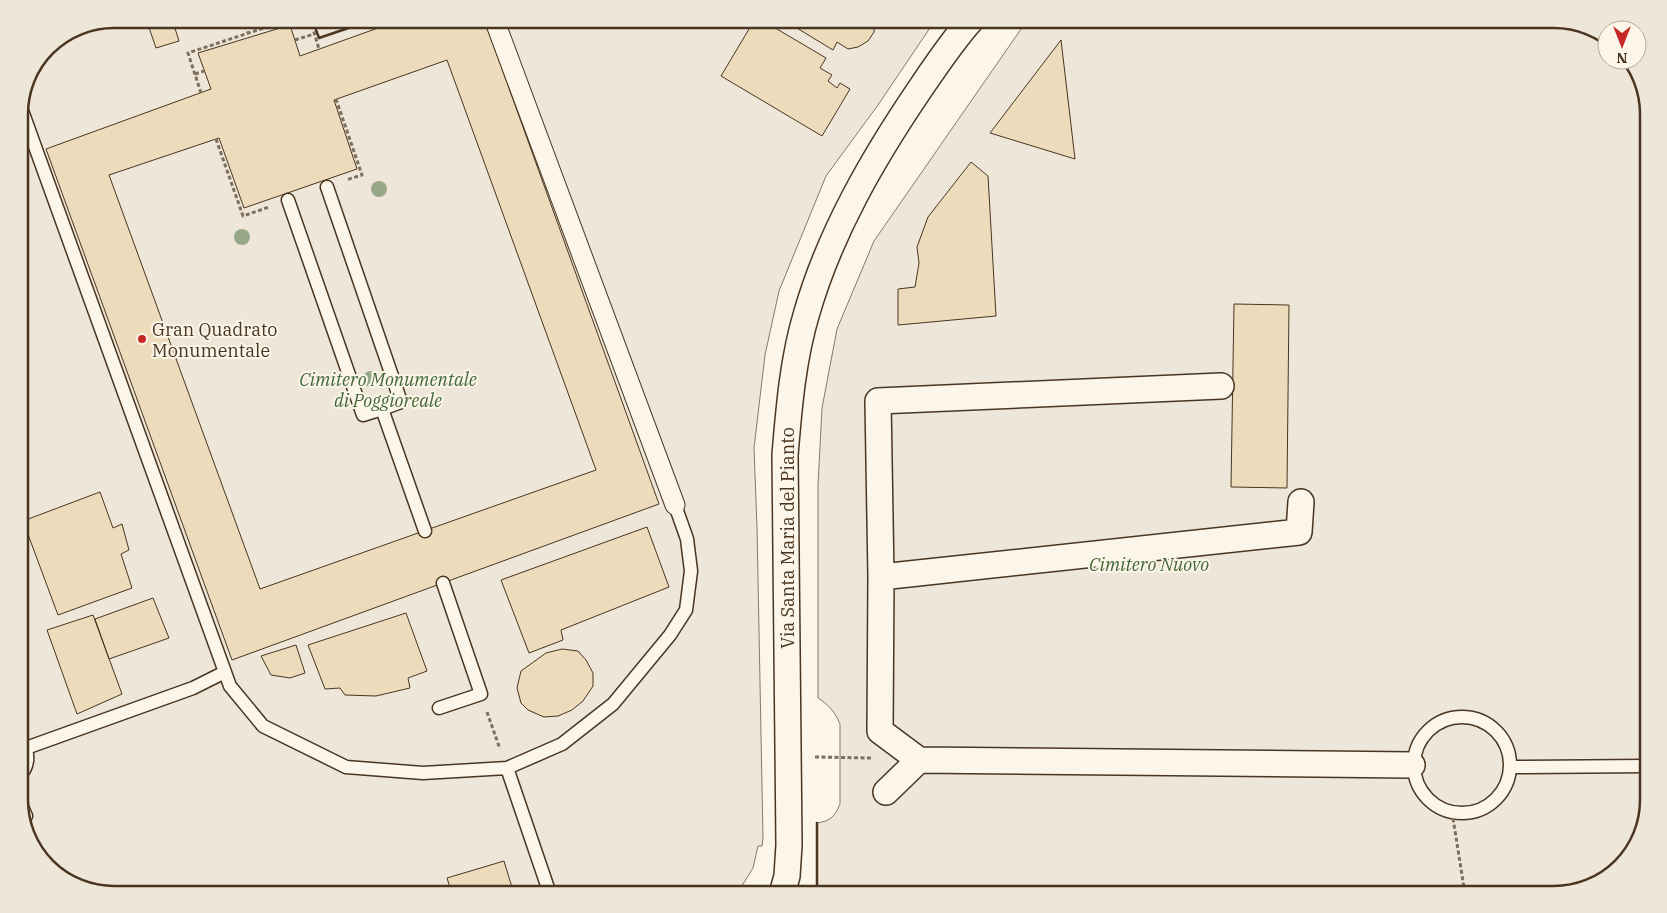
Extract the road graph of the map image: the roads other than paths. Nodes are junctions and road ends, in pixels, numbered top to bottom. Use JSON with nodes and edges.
{"nodes":[{"id":1,"x":497,"y":28,"type":"edge"},
{"id":2,"x":965,"y":28,"type":"edge"},
{"id":3,"x":28,"y":127,"type":"edge"},
{"id":4,"x":326,"y":187,"type":"road end"},
{"id":5,"x":288,"y":200,"type":"road end"},
{"id":6,"x":1221,"y":386,"type":"dead end"},
{"id":7,"x":382,"y":409,"type":"junction"},
{"id":8,"x":1301,"y":502,"type":"dead end"},
{"id":9,"x":675,"y":505,"type":"joint"},
{"id":10,"x":424,"y":531,"type":"dead end"},
{"id":11,"x":882,"y":577,"type":"junction"},
{"id":12,"x":443,"y":583,"type":"dead end"},
{"id":13,"x":225,"y":672,"type":"junction"},
{"id":14,"x":439,"y":708,"type":"dead end"},
{"id":15,"x":28,"y":741,"type":"edge"},
{"id":16,"x":920,"y":760,"type":"junction"},
{"id":17,"x":1412,"y":765,"type":"junction"},
{"id":18,"x":1640,"y":766,"type":"edge"},
{"id":19,"x":1511,"y":767,"type":"junction"},
{"id":20,"x":507,"y":768,"type":"junction"},
{"id":21,"x":886,"y":792,"type":"dead end"},
{"id":22,"x":547,"y":886,"type":"edge"},
{"id":23,"x":784,"y":886,"type":"edge"}],
"edges":[{"from":1,"to":9,"type":"street"},
{"from":2,"to":23,"type":"street","name":"Via Santa Maria del Pianto"},
{"from":3,"to":13,"type":"lane"},
{"from":4,"to":7,"type":"lane"},
{"from":5,"to":7,"type":"lane"},
{"from":6,"to":11,"type":"street"},
{"from":7,"to":10,"type":"lane"},
{"from":8,"to":11,"type":"street"},
{"from":9,"to":20,"type":"lane"},
{"from":11,"to":16,"type":"street"},
{"from":12,"to":14,"type":"lane"},
{"from":13,"to":15,"type":"lane"},
{"from":13,"to":20,"type":"lane"},
{"from":16,"to":17,"type":"street"},
{"from":16,"to":21,"type":"street"},
{"from":17,"to":19,"type":"lane"},
{"from":17,"to":19,"type":"lane"},
{"from":18,"to":19,"type":"lane"},
{"from":20,"to":22,"type":"lane"}]}
